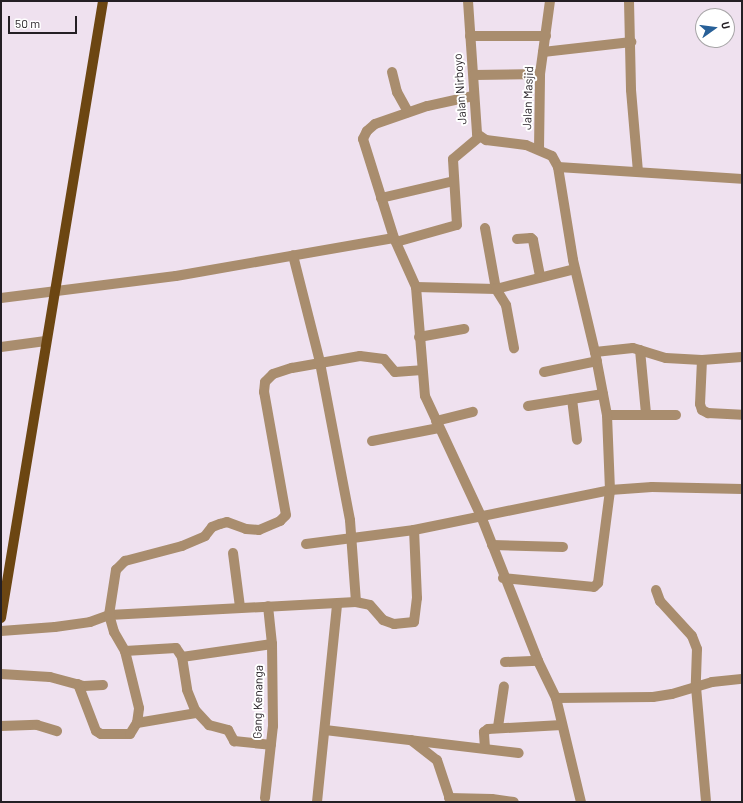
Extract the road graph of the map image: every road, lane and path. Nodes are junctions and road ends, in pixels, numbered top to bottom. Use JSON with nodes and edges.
{"nodes":[{"id":1,"x":103,"y":1,"type":"edge"},
{"id":2,"x":468,"y":1,"type":"edge"},
{"id":3,"x":550,"y":1,"type":"edge"},
{"id":4,"x":629,"y":1,"type":"edge"},
{"id":5,"x":470,"y":36,"type":"junction"},
{"id":6,"x":546,"y":36,"type":"junction"},
{"id":7,"x":631,"y":42,"type":"junction"},
{"id":8,"x":543,"y":52,"type":"junction"},
{"id":9,"x":392,"y":72,"type":"dead end"},
{"id":10,"x":540,"y":74,"type":"junction"},
{"id":11,"x":474,"y":75,"type":"junction"},
{"id":12,"x":473,"y":96,"type":"junction"},
{"id":13,"x":408,"y":112,"type":"junction"},
{"id":14,"x":479,"y":136,"type":"junction"},
{"id":15,"x":540,"y":149,"type":"junction"},
{"id":16,"x":558,"y":167,"type":"junction"},
{"id":17,"x":638,"y":171,"type":"junction"},
{"id":18,"x":742,"y":179,"type":"edge"},
{"id":19,"x":454,"y":181,"type":"junction"},
{"id":20,"x":381,"y":198,"type":"junction"},
{"id":21,"x":485,"y":228,"type":"dead end"},
{"id":22,"x":517,"y":239,"type":"dead end"},
{"id":23,"x":395,"y":240,"type":"junction"},
{"id":24,"x":293,"y":255,"type":"junction"},
{"id":25,"x":575,"y":269,"type":"junction"},
{"id":26,"x":540,"y":278,"type":"junction"},
{"id":27,"x":416,"y":287,"type":"junction"},
{"id":28,"x":54,"y":290,"type":"junction"},
{"id":29,"x":496,"y":290,"type":"junction"},
{"id":30,"x":1,"y":298,"type":"edge"},
{"id":31,"x":464,"y":329,"type":"dead end"},
{"id":32,"x":419,"y":337,"type":"junction"},
{"id":33,"x":46,"y":341,"type":"junction"},
{"id":34,"x":1,"y":347,"type":"edge"},
{"id":35,"x":514,"y":348,"type":"dead end"},
{"id":36,"x":640,"y":350,"type":"junction"},
{"id":37,"x":596,"y":356,"type":"junction"},
{"id":38,"x":742,"y":358,"type":"edge"},
{"id":39,"x":702,"y":360,"type":"junction"},
{"id":40,"x":320,"y":362,"type":"junction"},
{"id":41,"x":422,"y":370,"type":"junction"},
{"id":42,"x":544,"y":372,"type":"dead end"},
{"id":43,"x":603,"y":394,"type":"junction"},
{"id":44,"x":572,"y":399,"type":"junction"},
{"id":45,"x":528,"y":406,"type":"dead end"},
{"id":46,"x":474,"y":412,"type":"dead end"},
{"id":47,"x":646,"y":414,"type":"junction"},
{"id":48,"x":607,"y":415,"type":"junction"},
{"id":49,"x":676,"y":415,"type":"dead end"},
{"id":50,"x":742,"y":415,"type":"edge"},
{"id":51,"x":437,"y":425,"type":"junction"},
{"id":52,"x":577,"y":440,"type":"dead end"},
{"id":53,"x":372,"y":441,"type":"dead end"},
{"id":54,"x":742,"y":489,"type":"edge"},
{"id":55,"x":610,"y":490,"type":"junction"},
{"id":56,"x":480,"y":516,"type":"junction"},
{"id":57,"x":414,"y":530,"type":"junction"},
{"id":58,"x":353,"y":538,"type":"junction"},
{"id":59,"x":306,"y":544,"type":"dead end"},
{"id":60,"x":492,"y":545,"type":"junction"},
{"id":61,"x":563,"y":547,"type":"dead end"},
{"id":62,"x":233,"y":553,"type":"dead end"},
{"id":63,"x":504,"y":578,"type":"junction"},
{"id":64,"x":4,"y":587,"type":"edge"},
{"id":65,"x":656,"y":590,"type":"dead end"},
{"id":66,"x":356,"y":602,"type":"junction"},
{"id":67,"x":337,"y":605,"type":"junction"},
{"id":68,"x":268,"y":606,"type":"junction"},
{"id":69,"x":240,"y":607,"type":"junction"},
{"id":70,"x":109,"y":614,"type":"junction"},
{"id":71,"x":1,"y":618,"type":"edge"},
{"id":72,"x":1,"y":631,"type":"edge"},
{"id":73,"x":272,"y":644,"type":"junction"},
{"id":74,"x":125,"y":651,"type":"junction"},
{"id":75,"x":182,"y":657,"type":"junction"},
{"id":76,"x":538,"y":661,"type":"junction"},
{"id":77,"x":505,"y":662,"type":"dead end"},
{"id":78,"x":1,"y":674,"type":"edge"},
{"id":79,"x":742,"y":679,"type":"edge"},
{"id":80,"x":78,"y":684,"type":"junction"},
{"id":81,"x":103,"y":686,"type":"dead end"},
{"id":82,"x":504,"y":686,"type":"dead end"},
{"id":83,"x":696,"y":687,"type":"junction"},
{"id":84,"x":556,"y":698,"type":"junction"},
{"id":85,"x":197,"y":713,"type":"junction"},
{"id":86,"x":137,"y":724,"type":"junction"},
{"id":87,"x":562,"y":725,"type":"junction"},
{"id":88,"x":1,"y":726,"type":"edge"},
{"id":89,"x":498,"y":727,"type":"junction"},
{"id":90,"x":326,"y":730,"type":"junction"},
{"id":91,"x":57,"y":731,"type":"dead end"},
{"id":92,"x":410,"y":739,"type":"junction"},
{"id":93,"x":271,"y":744,"type":"junction"},
{"id":94,"x":485,"y":748,"type":"junction"},
{"id":95,"x":519,"y":753,"type":"dead end"},
{"id":96,"x":265,"y":798,"type":"dead end"},
{"id":97,"x":450,"y":800,"type":"edge"},
{"id":98,"x":317,"y":802,"type":"edge"},
{"id":99,"x":514,"y":802,"type":"edge"},
{"id":100,"x":581,"y":802,"type":"edge"},
{"id":101,"x":706,"y":802,"type":"edge"}],
"edges":[{"from":1,"to":28,"type":"main road"},
{"from":2,"to":5,"type":"street","name":"Jalan Nirboyo"},
{"from":3,"to":6,"type":"street","name":"Jalan Masjid"},
{"from":4,"to":7,"type":"street"},
{"from":5,"to":6,"type":"street"},
{"from":5,"to":11,"type":"street","name":"Jalan Nirboyo"},
{"from":6,"to":8,"type":"street","name":"Jalan Masjid"},
{"from":7,"to":8,"type":"street"},
{"from":7,"to":17,"type":"street"},
{"from":8,"to":10,"type":"street","name":"Jalan Masjid"},
{"from":9,"to":13,"type":"street"},
{"from":10,"to":11,"type":"street"},
{"from":10,"to":15,"type":"street","name":"Jalan Masjid"},
{"from":11,"to":12,"type":"street","name":"Jalan Nirboyo"},
{"from":12,"to":13,"type":"street"},
{"from":12,"to":14,"type":"street","name":"Jalan Nirboyo"},
{"from":13,"to":20,"type":"street"},
{"from":14,"to":15,"type":"street","name":"Jalan Nirboyo"},
{"from":14,"to":19,"type":"street"},
{"from":15,"to":16,"type":"street"},
{"from":16,"to":17,"type":"street"},
{"from":16,"to":25,"type":"street"},
{"from":17,"to":18,"type":"street"},
{"from":19,"to":20,"type":"street"},
{"from":19,"to":23,"type":"street"},
{"from":20,"to":23,"type":"street"},
{"from":21,"to":29,"type":"street"},
{"from":22,"to":26,"type":"street"},
{"from":23,"to":24,"type":"street"},
{"from":23,"to":27,"type":"street"},
{"from":24,"to":28,"type":"street"},
{"from":24,"to":40,"type":"street"},
{"from":25,"to":26,"type":"street"},
{"from":25,"to":37,"type":"street"},
{"from":26,"to":29,"type":"street"},
{"from":27,"to":29,"type":"street"},
{"from":27,"to":32,"type":"street"},
{"from":28,"to":30,"type":"street"},
{"from":28,"to":33,"type":"main road"},
{"from":29,"to":35,"type":"street"},
{"from":31,"to":32,"type":"street"},
{"from":32,"to":41,"type":"street"},
{"from":33,"to":34,"type":"street"},
{"from":33,"to":64,"type":"main road"},
{"from":36,"to":37,"type":"street"},
{"from":36,"to":39,"type":"street"},
{"from":36,"to":47,"type":"street"},
{"from":37,"to":42,"type":"street"},
{"from":37,"to":43,"type":"street"},
{"from":38,"to":39,"type":"street"},
{"from":39,"to":50,"type":"street"},
{"from":40,"to":41,"type":"street"},
{"from":40,"to":58,"type":"street"},
{"from":40,"to":70,"type":"street"},
{"from":41,"to":51,"type":"street"},
{"from":43,"to":44,"type":"street"},
{"from":43,"to":48,"type":"street"},
{"from":44,"to":45,"type":"street"},
{"from":44,"to":52,"type":"street"},
{"from":46,"to":51,"type":"street"},
{"from":47,"to":48,"type":"street"},
{"from":47,"to":49,"type":"street"},
{"from":48,"to":55,"type":"street"},
{"from":51,"to":53,"type":"street"},
{"from":51,"to":56,"type":"street"},
{"from":54,"to":55,"type":"street"},
{"from":55,"to":56,"type":"street"},
{"from":55,"to":63,"type":"street"},
{"from":56,"to":57,"type":"street"},
{"from":56,"to":60,"type":"street"},
{"from":57,"to":58,"type":"street"},
{"from":57,"to":66,"type":"street"},
{"from":58,"to":59,"type":"street"},
{"from":58,"to":66,"type":"street"},
{"from":60,"to":61,"type":"street"},
{"from":60,"to":63,"type":"street"},
{"from":62,"to":69,"type":"street"},
{"from":63,"to":76,"type":"street"},
{"from":64,"to":71,"type":"main road"},
{"from":65,"to":83,"type":"street"},
{"from":66,"to":67,"type":"street"},
{"from":67,"to":68,"type":"street"},
{"from":67,"to":90,"type":"street"},
{"from":68,"to":69,"type":"street"},
{"from":68,"to":73,"type":"street","name":"Gang Kenanga"},
{"from":69,"to":70,"type":"street"},
{"from":70,"to":72,"type":"street"},
{"from":70,"to":74,"type":"street"},
{"from":73,"to":75,"type":"street"},
{"from":73,"to":93,"type":"street","name":"Gang Kenanga"},
{"from":74,"to":75,"type":"street"},
{"from":74,"to":86,"type":"street"},
{"from":75,"to":85,"type":"street"},
{"from":76,"to":77,"type":"street"},
{"from":76,"to":84,"type":"street"},
{"from":78,"to":80,"type":"street"},
{"from":79,"to":83,"type":"street"},
{"from":80,"to":81,"type":"street"},
{"from":80,"to":86,"type":"street"},
{"from":82,"to":89,"type":"street"},
{"from":83,"to":84,"type":"street"},
{"from":83,"to":101,"type":"street"},
{"from":84,"to":87,"type":"street"},
{"from":85,"to":86,"type":"street"},
{"from":85,"to":93,"type":"street"},
{"from":87,"to":89,"type":"street"},
{"from":87,"to":100,"type":"street"},
{"from":88,"to":91,"type":"street"},
{"from":89,"to":94,"type":"street"},
{"from":90,"to":92,"type":"street"},
{"from":90,"to":98,"type":"street"},
{"from":92,"to":94,"type":"street"},
{"from":92,"to":97,"type":"street"},
{"from":93,"to":96,"type":"street","name":"Gang Kenanga"},
{"from":94,"to":95,"type":"street"},
{"from":97,"to":99,"type":"street"}]}
